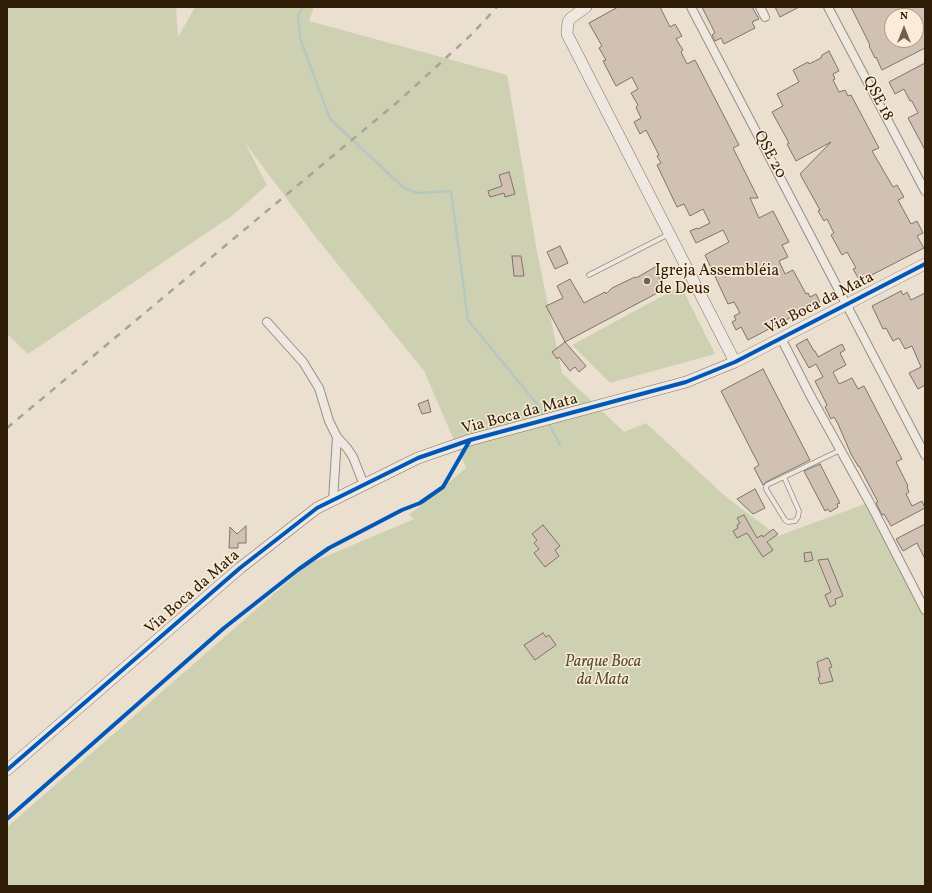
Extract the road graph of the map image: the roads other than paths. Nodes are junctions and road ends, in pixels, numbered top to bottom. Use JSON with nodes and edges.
{"nodes":[{"id":1,"x":586,"y":7,"type":"edge"},
{"id":2,"x":691,"y":7,"type":"edge"},
{"id":3,"x":760,"y":7,"type":"edge"},
{"id":4,"x":828,"y":7,"type":"edge"},
{"id":5,"x":765,"y":18,"type":"dead end"},
{"id":6,"x":925,"y":191,"type":"edge"},
{"id":7,"x":670,"y":234,"type":"junction"},
{"id":8,"x":925,"y":264,"type":"edge"},
{"id":9,"x":589,"y":275,"type":"dead end"},
{"id":10,"x":846,"y":304,"type":"junction"},
{"id":11,"x":267,"y":322,"type":"dead end"},
{"id":12,"x":781,"y":338,"type":"junction"},
{"id":13,"x":735,"y":362,"type":"junction"},
{"id":14,"x":337,"y":437,"type":"junction"},
{"id":15,"x":841,"y":450,"type":"junction"},
{"id":16,"x":925,"y":455,"type":"edge"},
{"id":17,"x":784,"y":477,"type":"junction"},
{"id":18,"x":364,"y":485,"type":"junction"},
{"id":19,"x":333,"y":500,"type":"junction"},
{"id":20,"x":925,"y":610,"type":"edge"},
{"id":21,"x":7,"y":770,"type":"edge"}],
"edges":[{"from":1,"to":7,"type":"street"},
{"from":2,"to":10,"type":"street","name":"QSE 20"},
{"from":3,"to":5,"type":"street"},
{"from":4,"to":6,"type":"street","name":"QSE 18"},
{"from":7,"to":9,"type":"lane"},
{"from":7,"to":13,"type":"street"},
{"from":8,"to":10,"type":"street","name":"Via Boca da Mata"},
{"from":10,"to":12,"type":"street","name":"Via Boca da Mata"},
{"from":10,"to":16,"type":"street","name":"QSE 20"},
{"from":11,"to":14,"type":"street"},
{"from":12,"to":13,"type":"street","name":"Via Boca da Mata"},
{"from":12,"to":15,"type":"street"},
{"from":13,"to":18,"type":"street","name":"Via Boca da Mata"},
{"from":14,"to":18,"type":"street"},
{"from":14,"to":19,"type":"street"},
{"from":15,"to":17,"type":"lane"},
{"from":15,"to":20,"type":"street"},
{"from":17,"to":17,"type":"lane"},
{"from":18,"to":19,"type":"street","name":"Via Boca da Mata"},
{"from":19,"to":21,"type":"street","name":"Via Boca da Mata"}]}
